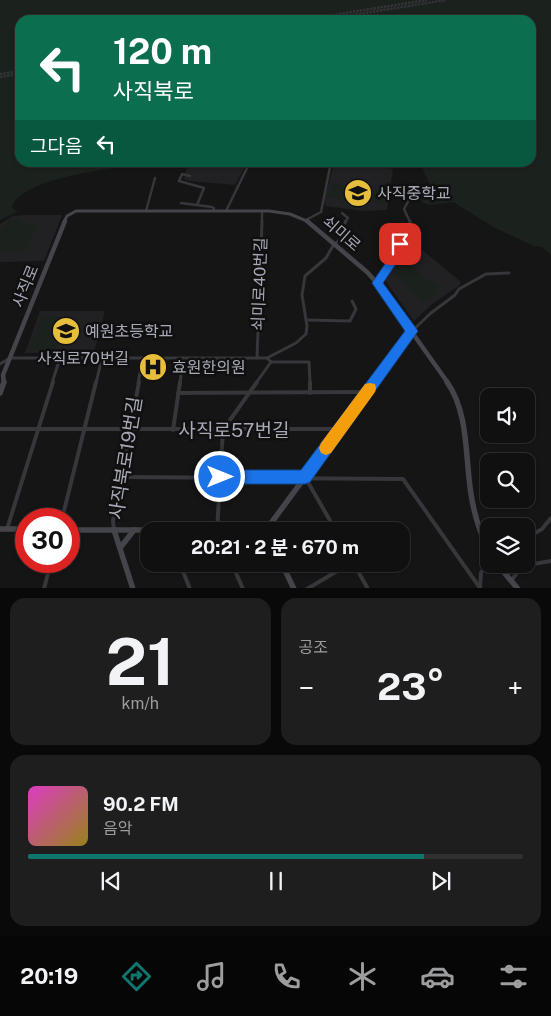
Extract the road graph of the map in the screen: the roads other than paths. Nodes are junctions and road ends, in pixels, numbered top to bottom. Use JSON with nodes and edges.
{"nodes":[{"id":1,"x":248,"y":167,"type":"edge"},
{"id":2,"x":330,"y":167,"type":"edge"},
{"id":3,"x":190,"y":176,"type":"dead end"},
{"id":4,"x":155,"y":178,"type":"dead end"},
{"id":5,"x":417,"y":193,"type":"dead end"},
{"id":6,"x":181,"y":203,"type":"dead end"},
{"id":7,"x":197,"y":205,"type":"junction"},
{"id":8,"x":76,"y":211,"type":"joint"},
{"id":9,"x":146,"y":211,"type":"junction"},
{"id":10,"x":213,"y":211,"type":"junction"},
{"id":11,"x":226,"y":211,"type":"junction"},
{"id":12,"x":262,"y":211,"type":"junction"},
{"id":13,"x":342,"y":213,"type":"dead end"},
{"id":14,"x":306,"y":220,"type":"junction"},
{"id":15,"x":334,"y":244,"type":"junction"},
{"id":16,"x":509,"y":273,"type":"dead end"},
{"id":17,"x":377,"y":283,"type":"junction"},
{"id":18,"x":352,"y":301,"type":"dead end"},
{"id":19,"x":306,"y":320,"type":"junction"},
{"id":20,"x":412,"y":331,"type":"junction"},
{"id":21,"x":10,"y":358,"type":"junction"},
{"id":22,"x":60,"y":358,"type":"junction"},
{"id":23,"x":102,"y":358,"type":"junction"},
{"id":24,"x":143,"y":358,"type":"junction"},
{"id":25,"x":183,"y":358,"type":"junction"},
{"id":26,"x":257,"y":358,"type":"junction"},
{"id":27,"x":267,"y":358,"type":"junction"},
{"id":28,"x":271,"y":362,"type":"junction"},
{"id":29,"x":0,"y":364,"type":"edge"},
{"id":30,"x":1,"y":376,"type":"edge"},
{"id":31,"x":310,"y":392,"type":"junction"},
{"id":32,"x":367,"y":392,"type":"junction"},
{"id":33,"x":0,"y":393,"type":"edge"},
{"id":34,"x":178,"y":393,"type":"junction"},
{"id":35,"x":250,"y":393,"type":"junction"},
{"id":36,"x":0,"y":429,"type":"edge"},
{"id":37,"x":38,"y":429,"type":"junction"},
{"id":38,"x":84,"y":429,"type":"junction"},
{"id":39,"x":340,"y":429,"type":"junction"},
{"id":40,"x":128,"y":430,"type":"junction"},
{"id":41,"x":173,"y":430,"type":"junction"},
{"id":42,"x":223,"y":430,"type":"junction"},
{"id":43,"x":120,"y":477,"type":"junction"},
{"id":44,"x":220,"y":477,"type":"junction"},
{"id":45,"x":305,"y":477,"type":"junction"},
{"id":46,"x":65,"y":508,"type":"edge"},
{"id":47,"x":551,"y":518,"type":"edge"},
{"id":48,"x":218,"y":522,"type":"edge"},
{"id":49,"x":272,"y":522,"type":"edge"},
{"id":50,"x":331,"y":522,"type":"edge"},
{"id":51,"x":4,"y":529,"type":"edge"},
{"id":52,"x":80,"y":530,"type":"edge"},
{"id":53,"x":114,"y":530,"type":"junction"},
{"id":54,"x":134,"y":530,"type":"junction"},
{"id":55,"x":140,"y":530,"type":"edge"},
{"id":56,"x":480,"y":530,"type":"edge"},
{"id":57,"x":535,"y":533,"type":"edge"},
{"id":58,"x":120,"y":548,"type":"junction"},
{"id":59,"x":551,"y":561,"type":"edge"},
{"id":60,"x":183,"y":572,"type":"edge"},
{"id":61,"x":235,"y":572,"type":"edge"},
{"id":62,"x":286,"y":572,"type":"edge"},
{"id":63,"x":335,"y":572,"type":"edge"},
{"id":64,"x":359,"y":572,"type":"edge"},
{"id":65,"x":48,"y":573,"type":"edge"},
{"id":66,"x":481,"y":573,"type":"edge"},
{"id":67,"x":504,"y":573,"type":"edge"},
{"id":68,"x":511,"y":581,"type":"junction"},
{"id":69,"x":44,"y":588,"type":"edge"},
{"id":70,"x":133,"y":588,"type":"edge"},
{"id":71,"x":190,"y":588,"type":"edge"},
{"id":72,"x":242,"y":588,"type":"edge"},
{"id":73,"x":294,"y":588,"type":"edge"},
{"id":74,"x":307,"y":588,"type":"edge"},
{"id":75,"x":368,"y":588,"type":"edge"},
{"id":76,"x":480,"y":588,"type":"edge"},
{"id":77,"x":518,"y":588,"type":"edge"}],
"edges":[{"from":1,"to":11,"type":"street"},
{"from":2,"to":14,"type":"street"},
{"from":3,"to":7,"type":"street"},
{"from":4,"to":9,"type":"street"},
{"from":5,"to":17,"type":"street"},
{"from":6,"to":7,"type":"street"},
{"from":7,"to":10,"type":"street"},
{"from":8,"to":9,"type":"main road","name":"쇠미로"},
{"from":8,"to":21,"type":"main road","name":"사직로"},
{"from":9,"to":10,"type":"main road","name":"쇠미로"},
{"from":10,"to":11,"type":"main road","name":"쇠미로"},
{"from":11,"to":12,"type":"main road","name":"쇠미로"},
{"from":12,"to":14,"type":"main road","name":"쇠미로"},
{"from":12,"to":26,"type":"street","name":"쇠미로40번길"},
{"from":13,"to":15,"type":"street"},
{"from":14,"to":15,"type":"main road","name":"쇠미로"},
{"from":15,"to":17,"type":"main road","name":"쇠미로"},
{"from":15,"to":19,"type":"street"},
{"from":16,"to":20,"type":"street"},
{"from":17,"to":20,"type":"main road","name":"쇠미로"},
{"from":18,"to":19,"type":"street"},
{"from":19,"to":27,"type":"street"},
{"from":20,"to":32,"type":"main road"},
{"from":20,"to":56,"type":"main road","name":"쇠미로"},
{"from":21,"to":22,"type":"street","name":"사직로70번길"},
{"from":21,"to":29,"type":"street"},
{"from":21,"to":30,"type":"main road","name":"사직로"},
{"from":22,"to":23,"type":"street","name":"사직로70번길"},
{"from":22,"to":37,"type":"street"},
{"from":23,"to":24,"type":"street","name":"사직로70번길"},
{"from":23,"to":38,"type":"street"},
{"from":24,"to":25,"type":"street","name":"사직로70번길"},
{"from":24,"to":40,"type":"street","name":"사직북로19번길"},
{"from":25,"to":26,"type":"street","name":"사직로70번길"},
{"from":25,"to":34,"type":"street"},
{"from":26,"to":27,"type":"street","name":"사직로70번길"},
{"from":27,"to":28,"type":"street"},
{"from":28,"to":31,"type":"street"},
{"from":28,"to":35,"type":"street"},
{"from":30,"to":33,"type":"main road","name":"사직로"},
{"from":31,"to":32,"type":"street"},
{"from":31,"to":35,"type":"street"},
{"from":32,"to":39,"type":"main road"},
{"from":34,"to":35,"type":"street"},
{"from":34,"to":41,"type":"street"},
{"from":35,"to":42,"type":"street"},
{"from":36,"to":37,"type":"street","name":"사직로57번길"},
{"from":37,"to":38,"type":"street","name":"사직로57번길"},
{"from":37,"to":51,"type":"street"},
{"from":38,"to":40,"type":"street","name":"사직로57번길"},
{"from":38,"to":46,"type":"street"},
{"from":39,"to":42,"type":"street","name":"사직로57번길"},
{"from":39,"to":45,"type":"main road"},
{"from":40,"to":41,"type":"street","name":"사직로57번길"},
{"from":40,"to":43,"type":"street","name":"사직북로19번길"},
{"from":41,"to":42,"type":"street","name":"사직로57번길"},
{"from":42,"to":44,"type":"street"},
{"from":43,"to":44,"type":"street"},
{"from":43,"to":53,"type":"street","name":"사직북로19번길"},
{"from":44,"to":45,"type":"street"},
{"from":44,"to":48,"type":"street"},
{"from":45,"to":49,"type":"main road"},
{"from":45,"to":50,"type":"street"},
{"from":45,"to":76,"type":"street"},
{"from":47,"to":57,"type":"street"},
{"from":52,"to":53,"type":"main road"},
{"from":53,"to":54,"type":"main road"},
{"from":53,"to":58,"type":"main road"},
{"from":54,"to":55,"type":"main road"},
{"from":54,"to":58,"type":"main road"},
{"from":58,"to":70,"type":"main road"},
{"from":59,"to":68,"type":"street"},
{"from":60,"to":71,"type":"street"},
{"from":61,"to":72,"type":"street"},
{"from":62,"to":73,"type":"main road"},
{"from":63,"to":74,"type":"street"},
{"from":64,"to":75,"type":"street"},
{"from":65,"to":69,"type":"street"},
{"from":66,"to":76,"type":"street"},
{"from":67,"to":68,"type":"main road"},
{"from":68,"to":77,"type":"main road"}]}
